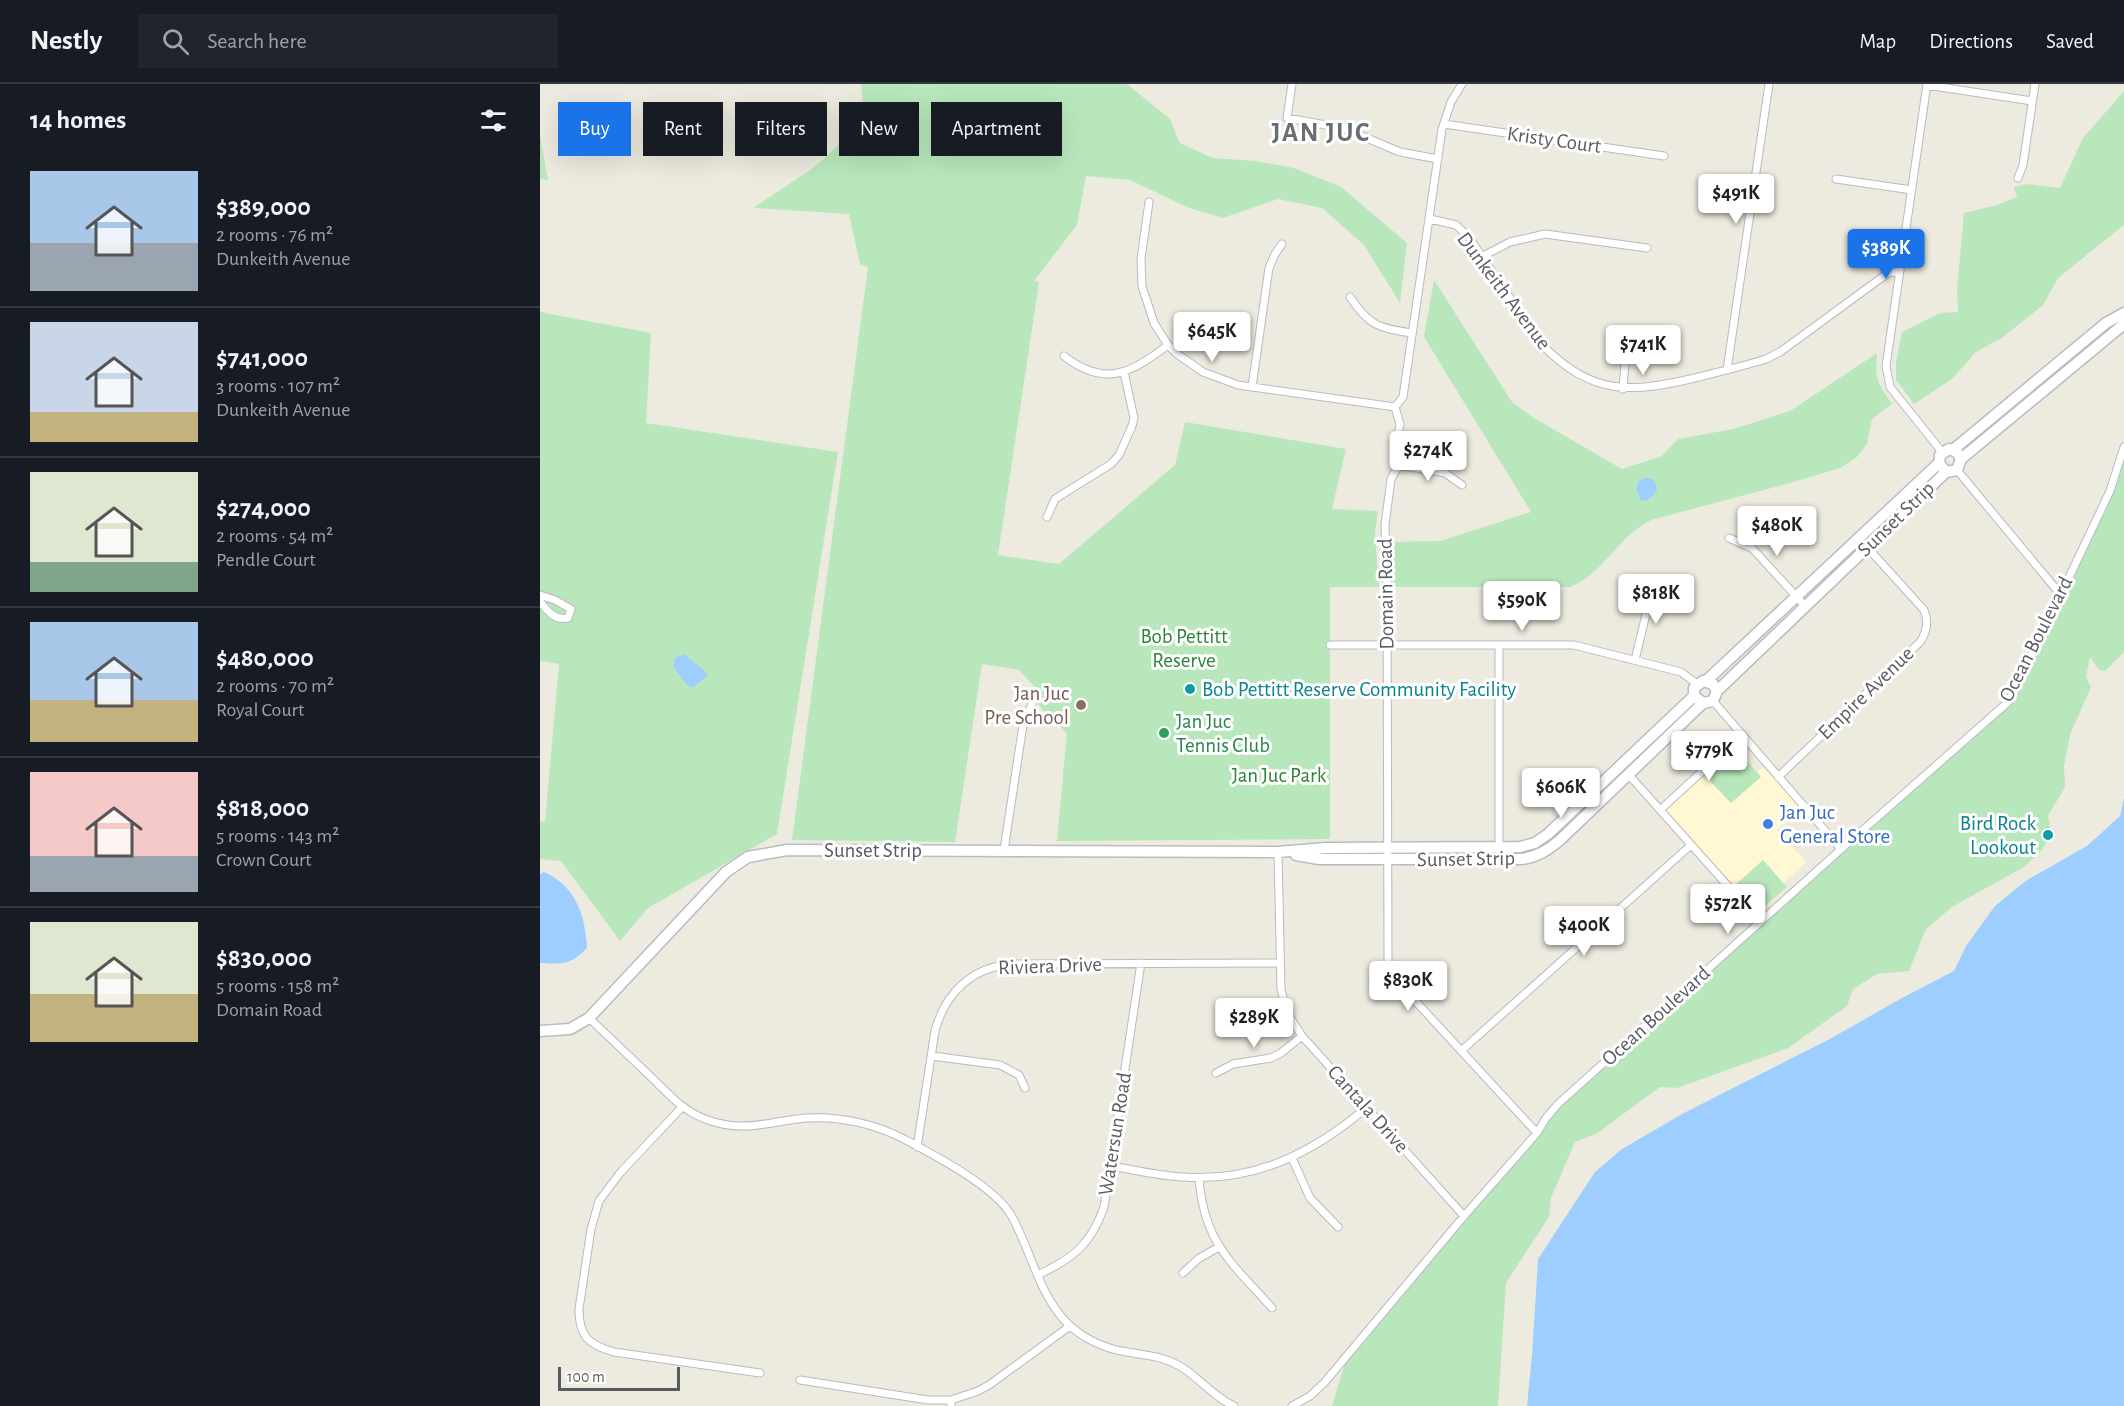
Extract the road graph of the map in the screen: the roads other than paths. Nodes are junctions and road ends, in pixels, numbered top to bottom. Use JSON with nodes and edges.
{"nodes":[{"id":1,"x":1292,"y":84,"type":"edge"},
{"id":2,"x":1462,"y":84,"type":"edge"},
{"id":3,"x":1769,"y":84,"type":"edge"},
{"id":4,"x":1927,"y":84,"type":"edge"},
{"id":5,"x":2035,"y":84,"type":"edge"},
{"id":6,"x":2032,"y":101,"type":"junction"},
{"id":7,"x":1443,"y":124,"type":"junction"},
{"id":8,"x":1664,"y":156,"type":"dead end"},
{"id":9,"x":1438,"y":159,"type":"junction"},
{"id":10,"x":2018,"y":178,"type":"dead end"},
{"id":11,"x":1836,"y":179,"type":"dead end"},
{"id":12,"x":1912,"y":190,"type":"junction"},
{"id":13,"x":1149,"y":202,"type":"dead end"},
{"id":14,"x":1430,"y":219,"type":"junction"},
{"id":15,"x":1282,"y":244,"type":"dead end"},
{"id":16,"x":1647,"y":248,"type":"dead end"},
{"id":17,"x":1483,"y":256,"type":"junction"},
{"id":18,"x":1900,"y":272,"type":"junction"},
{"id":19,"x":1350,"y":297,"type":"dead end"},
{"id":20,"x":2124,"y":313,"type":"edge"},
{"id":21,"x":2124,"y":324,"type":"edge"},
{"id":22,"x":1412,"y":333,"type":"junction"},
{"id":23,"x":1627,"y":336,"type":"dead end"},
{"id":24,"x":1168,"y":345,"type":"junction"},
{"id":25,"x":1064,"y":356,"type":"dead end"},
{"id":26,"x":1727,"y":370,"type":"junction"},
{"id":27,"x":1124,"y":372,"type":"junction"},
{"id":28,"x":1252,"y":387,"type":"junction"},
{"id":29,"x":1623,"y":388,"type":"junction"},
{"id":30,"x":1395,"y":407,"type":"junction"},
{"id":31,"x":2124,"y":447,"type":"edge"},
{"id":32,"x":1949,"y":463,"type":"junction"},
{"id":33,"x":1399,"y":465,"type":"junction"},
{"id":34,"x":1462,"y":485,"type":"dead end"},
{"id":35,"x":1047,"y":517,"type":"dead end"},
{"id":36,"x":1729,"y":538,"type":"dead end"},
{"id":37,"x":1867,"y":547,"type":"junction"},
{"id":38,"x":1653,"y":585,"type":"dead end"},
{"id":39,"x":2061,"y":595,"type":"junction"},
{"id":40,"x":540,"y":596,"type":"edge"},
{"id":41,"x":1797,"y":596,"type":"junction"},
{"id":42,"x":540,"y":601,"type":"edge"},
{"id":43,"x":1805,"y":606,"type":"junction"},
{"id":44,"x":1330,"y":645,"type":"dead end"},
{"id":45,"x":1387,"y":645,"type":"junction"},
{"id":46,"x":1499,"y":645,"type":"junction"},
{"id":47,"x":1635,"y":660,"type":"junction"},
{"id":48,"x":1702,"y":682,"type":"junction"},
{"id":49,"x":1694,"y":696,"type":"junction"},
{"id":50,"x":1711,"y":698,"type":"junction"},
{"id":51,"x":1032,"y":704,"type":"dead end"},
{"id":52,"x":1742,"y":735,"type":"junction"},
{"id":53,"x":1629,"y":775,"type":"junction"},
{"id":54,"x":1778,"y":777,"type":"junction"},
{"id":55,"x":1660,"y":810,"type":"junction"},
{"id":56,"x":1691,"y":844,"type":"junction"},
{"id":57,"x":1387,"y":847,"type":"junction"},
{"id":58,"x":1499,"y":847,"type":"junction"},
{"id":59,"x":1841,"y":849,"type":"junction"},
{"id":60,"x":1004,"y":850,"type":"junction"},
{"id":61,"x":1278,"y":852,"type":"junction"},
{"id":62,"x":1388,"y":860,"type":"junction"},
{"id":63,"x":1760,"y":922,"type":"junction"},
{"id":64,"x":1141,"y":963,"type":"junction"},
{"id":65,"x":1280,"y":963,"type":"junction"},
{"id":66,"x":589,"y":1018,"type":"junction"},
{"id":67,"x":540,"y":1031,"type":"edge"},
{"id":68,"x":1302,"y":1036,"type":"junction"},
{"id":69,"x":1461,"y":1051,"type":"junction"},
{"id":70,"x":932,"y":1056,"type":"junction"},
{"id":71,"x":1216,"y":1073,"type":"dead end"},
{"id":72,"x":1025,"y":1088,"type":"dead end"},
{"id":73,"x":682,"y":1107,"type":"junction"},
{"id":74,"x":1366,"y":1107,"type":"junction"},
{"id":75,"x":1537,"y":1134,"type":"junction"},
{"id":76,"x":917,"y":1147,"type":"junction"},
{"id":77,"x":1292,"y":1158,"type":"junction"},
{"id":78,"x":1111,"y":1166,"type":"junction"},
{"id":79,"x":1199,"y":1178,"type":"junction"},
{"id":80,"x":1464,"y":1216,"type":"junction"},
{"id":81,"x":1338,"y":1227,"type":"dead end"},
{"id":82,"x":1219,"y":1247,"type":"junction"},
{"id":83,"x":1183,"y":1273,"type":"dead end"},
{"id":84,"x":1038,"y":1275,"type":"junction"},
{"id":85,"x":1272,"y":1308,"type":"dead end"},
{"id":86,"x":1070,"y":1326,"type":"junction"},
{"id":87,"x":760,"y":1373,"type":"dead end"},
{"id":88,"x":800,"y":1380,"type":"dead end"},
{"id":89,"x":951,"y":1403,"type":"edge"},
{"id":90,"x":1234,"y":1406,"type":"edge"},
{"id":91,"x":1292,"y":1406,"type":"edge"}],
"edges":[{"from":1,"to":9,"type":"street"},
{"from":2,"to":7,"type":"street","name":"Domain Road"},
{"from":3,"to":26,"type":"street"},
{"from":4,"to":6,"type":"street"},
{"from":4,"to":12,"type":"street"},
{"from":5,"to":6,"type":"street"},
{"from":6,"to":10,"type":"street"},
{"from":7,"to":8,"type":"street","name":"Kristy Court"},
{"from":7,"to":9,"type":"street","name":"Domain Road"},
{"from":9,"to":14,"type":"street","name":"Domain Road"},
{"from":11,"to":12,"type":"street"},
{"from":12,"to":18,"type":"street"},
{"from":13,"to":24,"type":"street"},
{"from":14,"to":17,"type":"street","name":"Dunkeith Avenue"},
{"from":14,"to":22,"type":"street","name":"Domain Road"},
{"from":15,"to":28,"type":"street"},
{"from":16,"to":17,"type":"street"},
{"from":17,"to":29,"type":"street","name":"Dunkeith Avenue"},
{"from":18,"to":26,"type":"street","name":"Dunkeith Avenue"},
{"from":18,"to":32,"type":"street"},
{"from":19,"to":22,"type":"street"},
{"from":20,"to":32,"type":"street"},
{"from":21,"to":32,"type":"street","name":"Sunset Strip"},
{"from":22,"to":30,"type":"street","name":"Domain Road"},
{"from":23,"to":29,"type":"street"},
{"from":24,"to":27,"type":"street"},
{"from":24,"to":28,"type":"street"},
{"from":25,"to":27,"type":"street"},
{"from":26,"to":29,"type":"street","name":"Dunkeith Avenue"},
{"from":27,"to":35,"type":"street"},
{"from":28,"to":30,"type":"street"},
{"from":30,"to":33,"type":"street","name":"Domain Road"},
{"from":31,"to":39,"type":"street","name":"Ocean Boulevard"},
{"from":32,"to":37,"type":"street","name":"Sunset Strip"},
{"from":32,"to":39,"type":"street"},
{"from":32,"to":41,"type":"street","name":"Sunset Strip"},
{"from":33,"to":34,"type":"street"},
{"from":33,"to":45,"type":"street","name":"Domain Road"},
{"from":36,"to":41,"type":"street"},
{"from":37,"to":43,"type":"street","name":"Sunset Strip"},
{"from":37,"to":54,"type":"street","name":"Empire Avenue"},
{"from":38,"to":47,"type":"street"},
{"from":39,"to":59,"type":"street","name":"Ocean Boulevard"},
{"from":40,"to":42,"type":"street"},
{"from":41,"to":43,"type":"street"},
{"from":41,"to":48,"type":"street","name":"Sunset Strip"},
{"from":43,"to":50,"type":"street","name":"Sunset Strip"},
{"from":44,"to":45,"type":"street"},
{"from":45,"to":46,"type":"street"},
{"from":45,"to":57,"type":"street","name":"Domain Road"},
{"from":46,"to":47,"type":"street"},
{"from":46,"to":58,"type":"street"},
{"from":47,"to":48,"type":"street"},
{"from":48,"to":49,"type":"street"},
{"from":48,"to":50,"type":"street"},
{"from":49,"to":50,"type":"street"},
{"from":49,"to":58,"type":"street","name":"Sunset Strip"},
{"from":50,"to":52,"type":"street"},
{"from":50,"to":53,"type":"street","name":"Sunset Strip"},
{"from":51,"to":60,"type":"street"},
{"from":52,"to":54,"type":"street"},
{"from":52,"to":55,"type":"street"},
{"from":53,"to":55,"type":"street"},
{"from":53,"to":62,"type":"street","name":"Sunset Strip"},
{"from":54,"to":59,"type":"street"},
{"from":55,"to":56,"type":"street"},
{"from":56,"to":63,"type":"street"},
{"from":56,"to":69,"type":"street"},
{"from":57,"to":58,"type":"street","name":"Sunset Strip"},
{"from":57,"to":61,"type":"street","name":"Sunset Strip"},
{"from":57,"to":62,"type":"street","name":"Domain Road"},
{"from":59,"to":63,"type":"street","name":"Ocean Boulevard"},
{"from":60,"to":61,"type":"street","name":"Sunset Strip"},
{"from":60,"to":66,"type":"street","name":"Sunset Strip"},
{"from":61,"to":62,"type":"street","name":"Sunset Strip"},
{"from":61,"to":65,"type":"street","name":"Cantala Drive"},
{"from":62,"to":69,"type":"street","name":"Domain Road"},
{"from":63,"to":75,"type":"street","name":"Ocean Boulevard"},
{"from":64,"to":65,"type":"street","name":"Riviera Drive"},
{"from":64,"to":70,"type":"street","name":"Riviera Drive"},
{"from":64,"to":78,"type":"street","name":"Watersun Road"},
{"from":65,"to":68,"type":"street","name":"Cantala Drive"},
{"from":66,"to":67,"type":"street","name":"Sunset Strip"},
{"from":66,"to":73,"type":"street"},
{"from":68,"to":71,"type":"street"},
{"from":68,"to":74,"type":"street","name":"Cantala Drive"},
{"from":69,"to":75,"type":"street","name":"Domain Road"},
{"from":70,"to":72,"type":"street"},
{"from":70,"to":76,"type":"street","name":"Riviera Drive"},
{"from":73,"to":76,"type":"street"},
{"from":73,"to":87,"type":"street"},
{"from":74,"to":77,"type":"street"},
{"from":74,"to":80,"type":"street","name":"Cantala Drive"},
{"from":75,"to":80,"type":"street","name":"Ocean Boulevard"},
{"from":76,"to":84,"type":"street"},
{"from":77,"to":79,"type":"street"},
{"from":77,"to":81,"type":"street"},
{"from":78,"to":79,"type":"street"},
{"from":78,"to":84,"type":"street","name":"Watersun Road"},
{"from":79,"to":82,"type":"street"},
{"from":80,"to":91,"type":"street","name":"Ocean Boulevard"},
{"from":82,"to":83,"type":"street"},
{"from":82,"to":85,"type":"street"},
{"from":84,"to":86,"type":"street"},
{"from":86,"to":89,"type":"street"},
{"from":86,"to":90,"type":"street"},
{"from":88,"to":89,"type":"street"}]}
